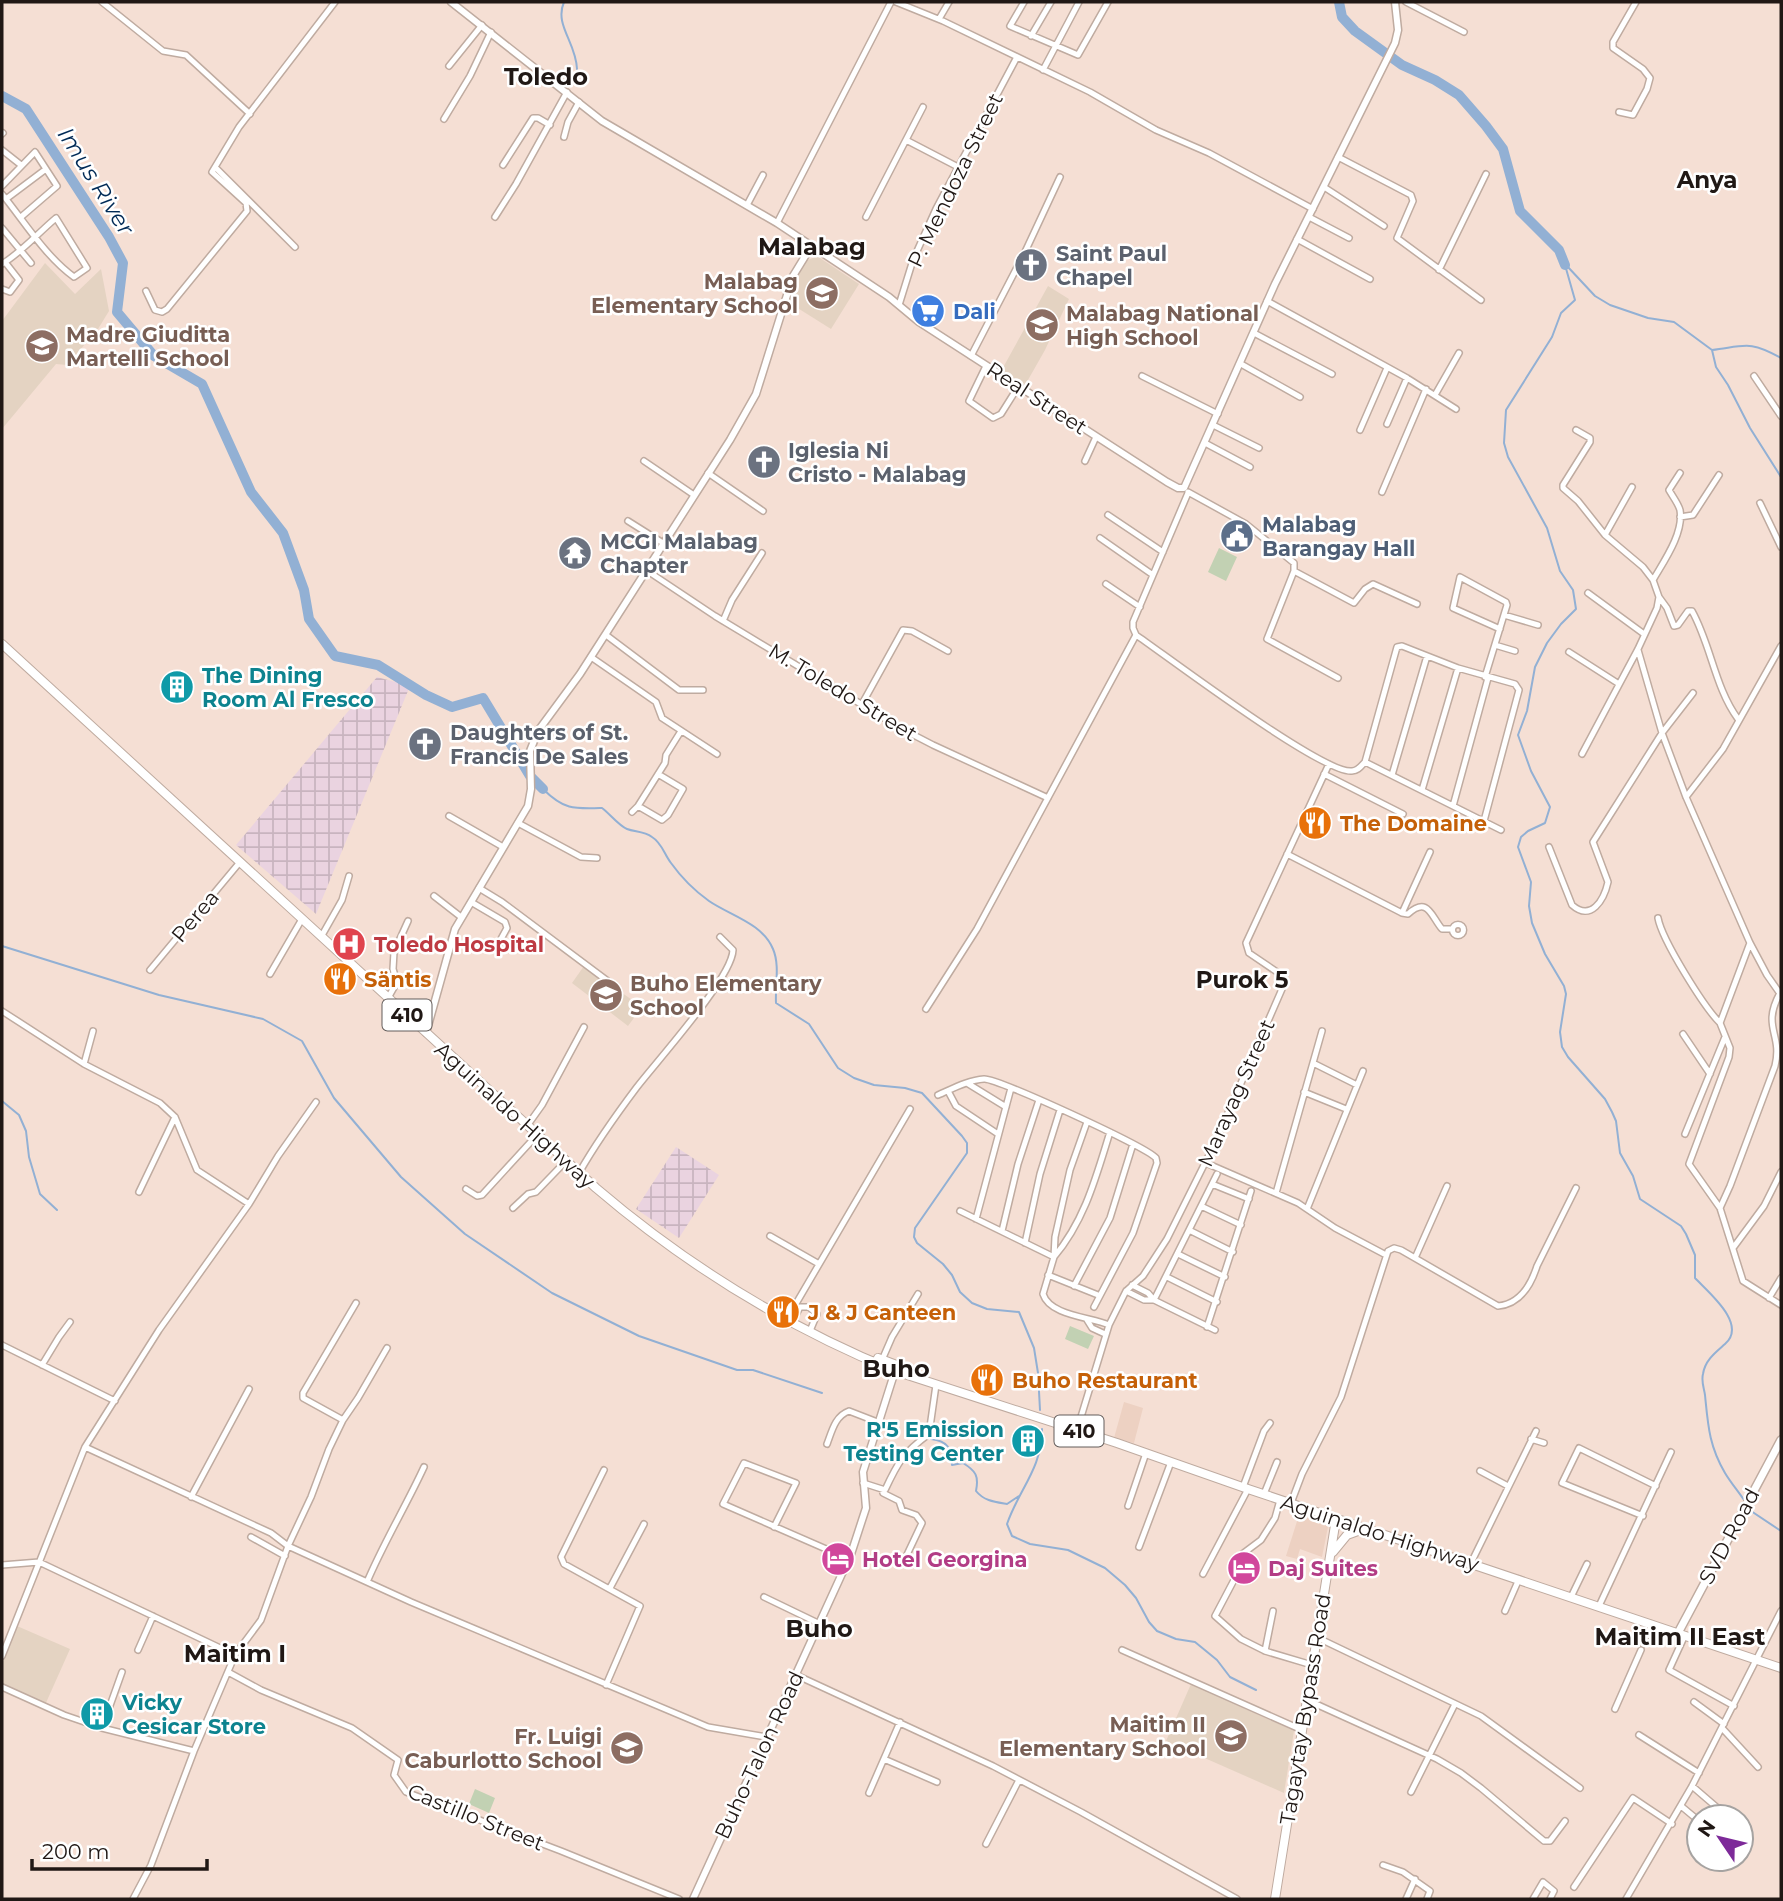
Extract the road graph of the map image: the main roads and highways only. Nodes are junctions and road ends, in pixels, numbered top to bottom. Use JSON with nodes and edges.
{"nodes":[{"id":1,"x":2,"y":645,"type":"edge"},
{"id":2,"x":842,"y":1346,"type":"junction"},
{"id":3,"x":980,"y":1397,"type":"junction"},
{"id":4,"x":1781,"y":1440,"type":"edge"},
{"id":5,"x":1336,"y":1519,"type":"junction"},
{"id":6,"x":1366,"y":1528,"type":"junction"},
{"id":7,"x":1329,"y":1558,"type":"junction"},
{"id":8,"x":1681,"y":1634,"type":"junction"},
{"id":9,"x":1781,"y":1668,"type":"edge"},
{"id":10,"x":1275,"y":1899,"type":"edge"}],
"edges":[{"from":1,"to":2,"type":"main road","name":"Aguinaldo Highway","number":"410"},
{"from":2,"to":3,"type":"main road","name":"Aguinaldo Highway","number":"410"},
{"from":2,"to":3,"type":"main road","name":"Aguinaldo Highway","number":"410"},
{"from":3,"to":5,"type":"main road","name":"Aguinaldo Highway","number":"410"},
{"from":4,"to":8,"type":"main road","name":"SVD Road"},
{"from":5,"to":6,"type":"main road","name":"Aguinaldo Highway","number":"410"},
{"from":5,"to":7,"type":"main road","name":"Tagaytay Bypass Road"},
{"from":6,"to":7,"type":"main road"},
{"from":6,"to":8,"type":"main road","name":"Aguinaldo Highway","number":"410"},
{"from":7,"to":10,"type":"main road","name":"Tagaytay Bypass Road"},
{"from":8,"to":9,"type":"main road","name":"Aguinaldo Highway","number":"410"}]}
